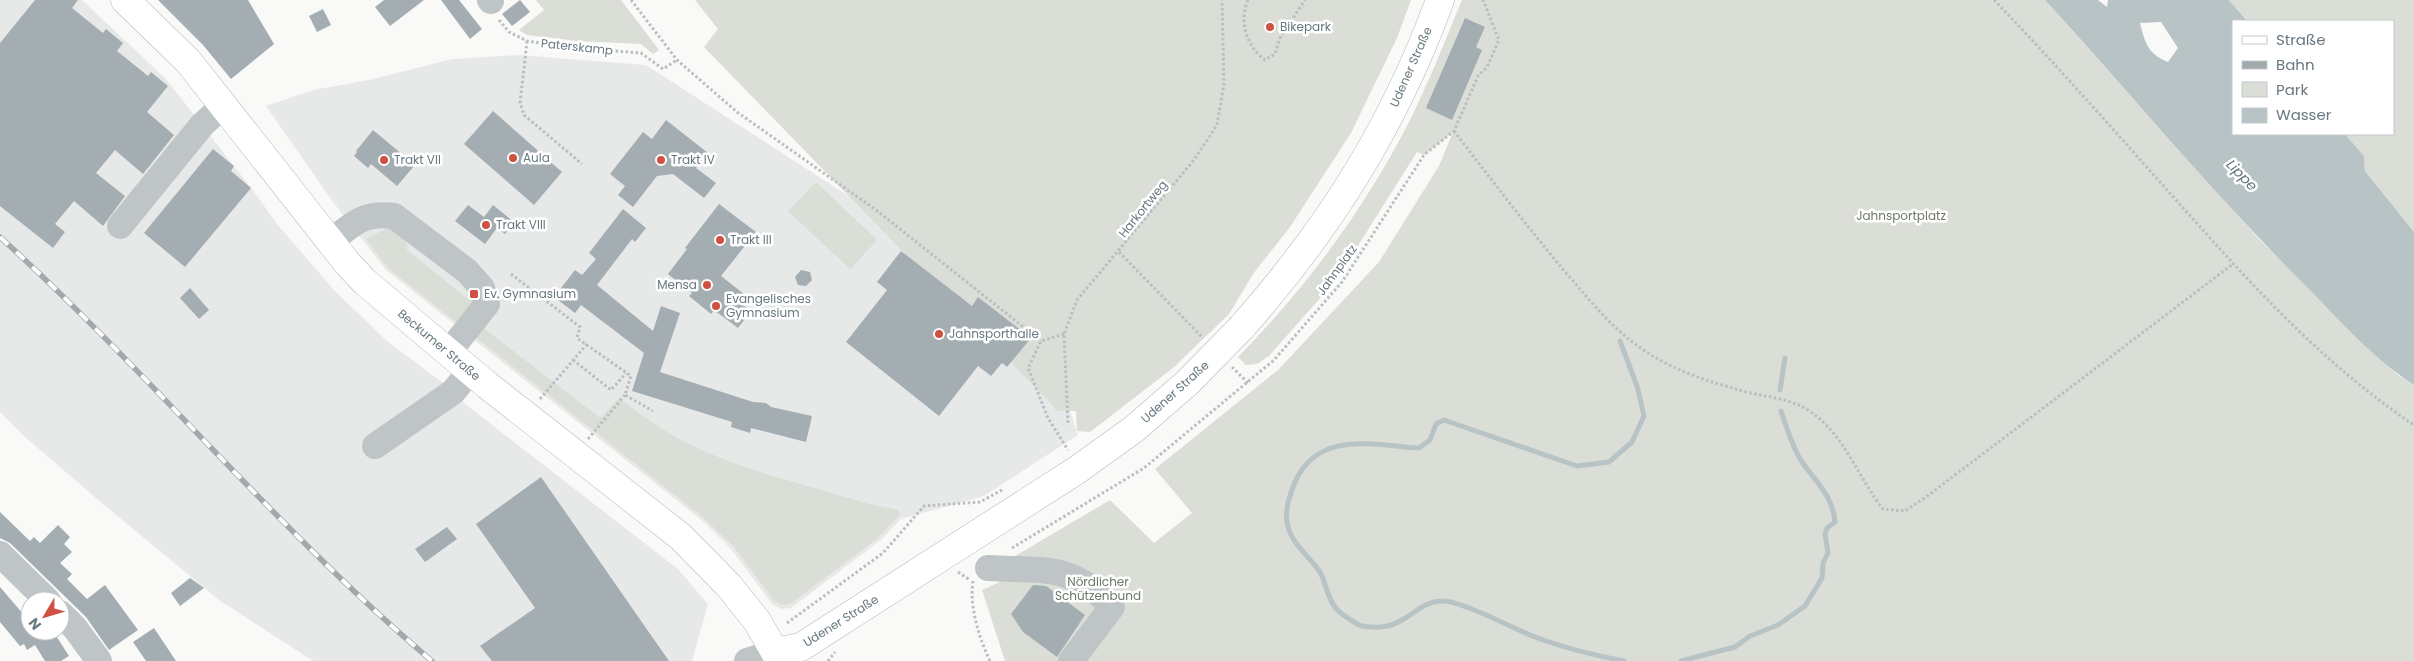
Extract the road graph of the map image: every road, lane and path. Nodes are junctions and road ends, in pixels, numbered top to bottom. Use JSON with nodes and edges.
{"nodes":[{"id":1,"x":125,"y":0,"type":"edge"},
{"id":2,"x":631,"y":0,"type":"edge"},
{"id":3,"x":1222,"y":0,"type":"edge"},
{"id":4,"x":1306,"y":0,"type":"edge"},
{"id":5,"x":1440,"y":0,"type":"edge"},
{"id":6,"x":1483,"y":0,"type":"edge"},
{"id":7,"x":1994,"y":0,"type":"edge"},
{"id":8,"x":490,"y":1,"type":"edge"},
{"id":9,"x":1247,"y":1,"type":"edge"},
{"id":10,"x":526,"y":41,"type":"junction"},
{"id":11,"x":677,"y":60,"type":"junction"},
{"id":12,"x":224,"y":105,"type":"junction"},
{"id":13,"x":1454,"y":132,"type":"junction"},
{"id":14,"x":582,"y":164,"type":"dead end"},
{"id":15,"x":120,"y":226,"type":"dead end"},
{"id":16,"x":330,"y":242,"type":"junction"},
{"id":17,"x":1119,"y":252,"type":"junction"},
{"id":18,"x":2233,"y":264,"type":"junction"},
{"id":19,"x":511,"y":274,"type":"dead end"},
{"id":20,"x":1064,"y":334,"type":"junction"},
{"id":21,"x":1041,"y":341,"type":"junction"},
{"id":22,"x":1209,"y":343,"type":"dead end"},
{"id":23,"x":587,"y":344,"type":"junction"},
{"id":24,"x":448,"y":353,"type":"junction"},
{"id":25,"x":573,"y":360,"type":"junction"},
{"id":26,"x":1230,"y":364,"type":"dead end"},
{"id":27,"x":470,"y":371,"type":"junction"},
{"id":28,"x":626,"y":373,"type":"junction"},
{"id":29,"x":1248,"y":383,"type":"junction"},
{"id":30,"x":624,"y":395,"type":"junction"},
{"id":31,"x":653,"y":411,"type":"dead end"},
{"id":32,"x":527,"y":415,"type":"junction"},
{"id":33,"x":1068,"y":423,"type":"dead end"},
{"id":34,"x":2414,"y":425,"type":"edge"},
{"id":35,"x":375,"y":446,"type":"dead end"},
{"id":36,"x":576,"y":454,"type":"junction"},
{"id":37,"x":1062,"y":457,"type":"dead end"},
{"id":38,"x":1004,"y":489,"type":"dead end"},
{"id":39,"x":0,"y":554,"type":"edge"},
{"id":40,"x":960,"y":574,"type":"dead end"},
{"id":41,"x":980,"y":575,"type":"junction"},
{"id":42,"x":38,"y":591,"type":"edge"},
{"id":43,"x":70,"y":623,"type":"edge"},
{"id":44,"x":787,"y":623,"type":"dead end"},
{"id":45,"x":778,"y":657,"type":"edge"},
{"id":46,"x":99,"y":661,"type":"edge"},
{"id":47,"x":747,"y":661,"type":"edge"},
{"id":48,"x":990,"y":661,"type":"edge"},
{"id":49,"x":1071,"y":661,"type":"edge"}],
"edges":[{"from":1,"to":12,"type":"main road","name":"Beckumer Straße"},
{"from":2,"to":11,"type":"path"},
{"from":3,"to":17,"type":"path","name":"Harkortweg"},
{"from":4,"to":9,"type":"path"},
{"from":5,"to":45,"type":"main road","name":"Udener Straße","bridge":true},
{"from":6,"to":13,"type":"path"},
{"from":7,"to":18,"type":"path"},
{"from":8,"to":10,"type":"path","name":"Paterskamp"},
{"from":10,"to":11,"type":"path","name":"Paterskamp"},
{"from":10,"to":14,"type":"path"},
{"from":11,"to":21,"type":"path"},
{"from":12,"to":15,"type":"street"},
{"from":12,"to":16,"type":"main road","name":"Beckumer Straße"},
{"from":13,"to":18,"type":"path"},
{"from":13,"to":29,"type":"path","name":"Jahnplatz"},
{"from":16,"to":24,"type":"main road","name":"Beckumer Straße"},
{"from":16,"to":24,"type":"street"},
{"from":17,"to":20,"type":"path","name":"Harkortweg"},
{"from":17,"to":22,"type":"path"},
{"from":18,"to":34,"type":"path"},
{"from":19,"to":23,"type":"path"},
{"from":20,"to":21,"type":"path"},
{"from":20,"to":33,"type":"path","name":"Harkortweg"},
{"from":21,"to":37,"type":"path"},
{"from":23,"to":25,"type":"path"},
{"from":23,"to":28,"type":"path"},
{"from":24,"to":27,"type":"main road","name":"Beckumer Straße"},
{"from":25,"to":28,"type":"path"},
{"from":25,"to":32,"type":"path"},
{"from":26,"to":29,"type":"path"},
{"from":27,"to":32,"type":"main road","name":"Beckumer Straße"},
{"from":27,"to":35,"type":"street"},
{"from":28,"to":30,"type":"path"},
{"from":29,"to":41,"type":"path","name":"Jahnplatz"},
{"from":30,"to":31,"type":"path"},
{"from":30,"to":36,"type":"path"},
{"from":32,"to":36,"type":"main road","name":"Beckumer Straße"},
{"from":36,"to":45,"type":"main road","name":"Beckumer Straße"},
{"from":38,"to":44,"type":"path"},
{"from":39,"to":42,"type":"street"},
{"from":40,"to":41,"type":"path"},
{"from":41,"to":48,"type":"path"},
{"from":41,"to":49,"type":"street"},
{"from":43,"to":46,"type":"street"},
{"from":45,"to":47,"type":"street"}]}
